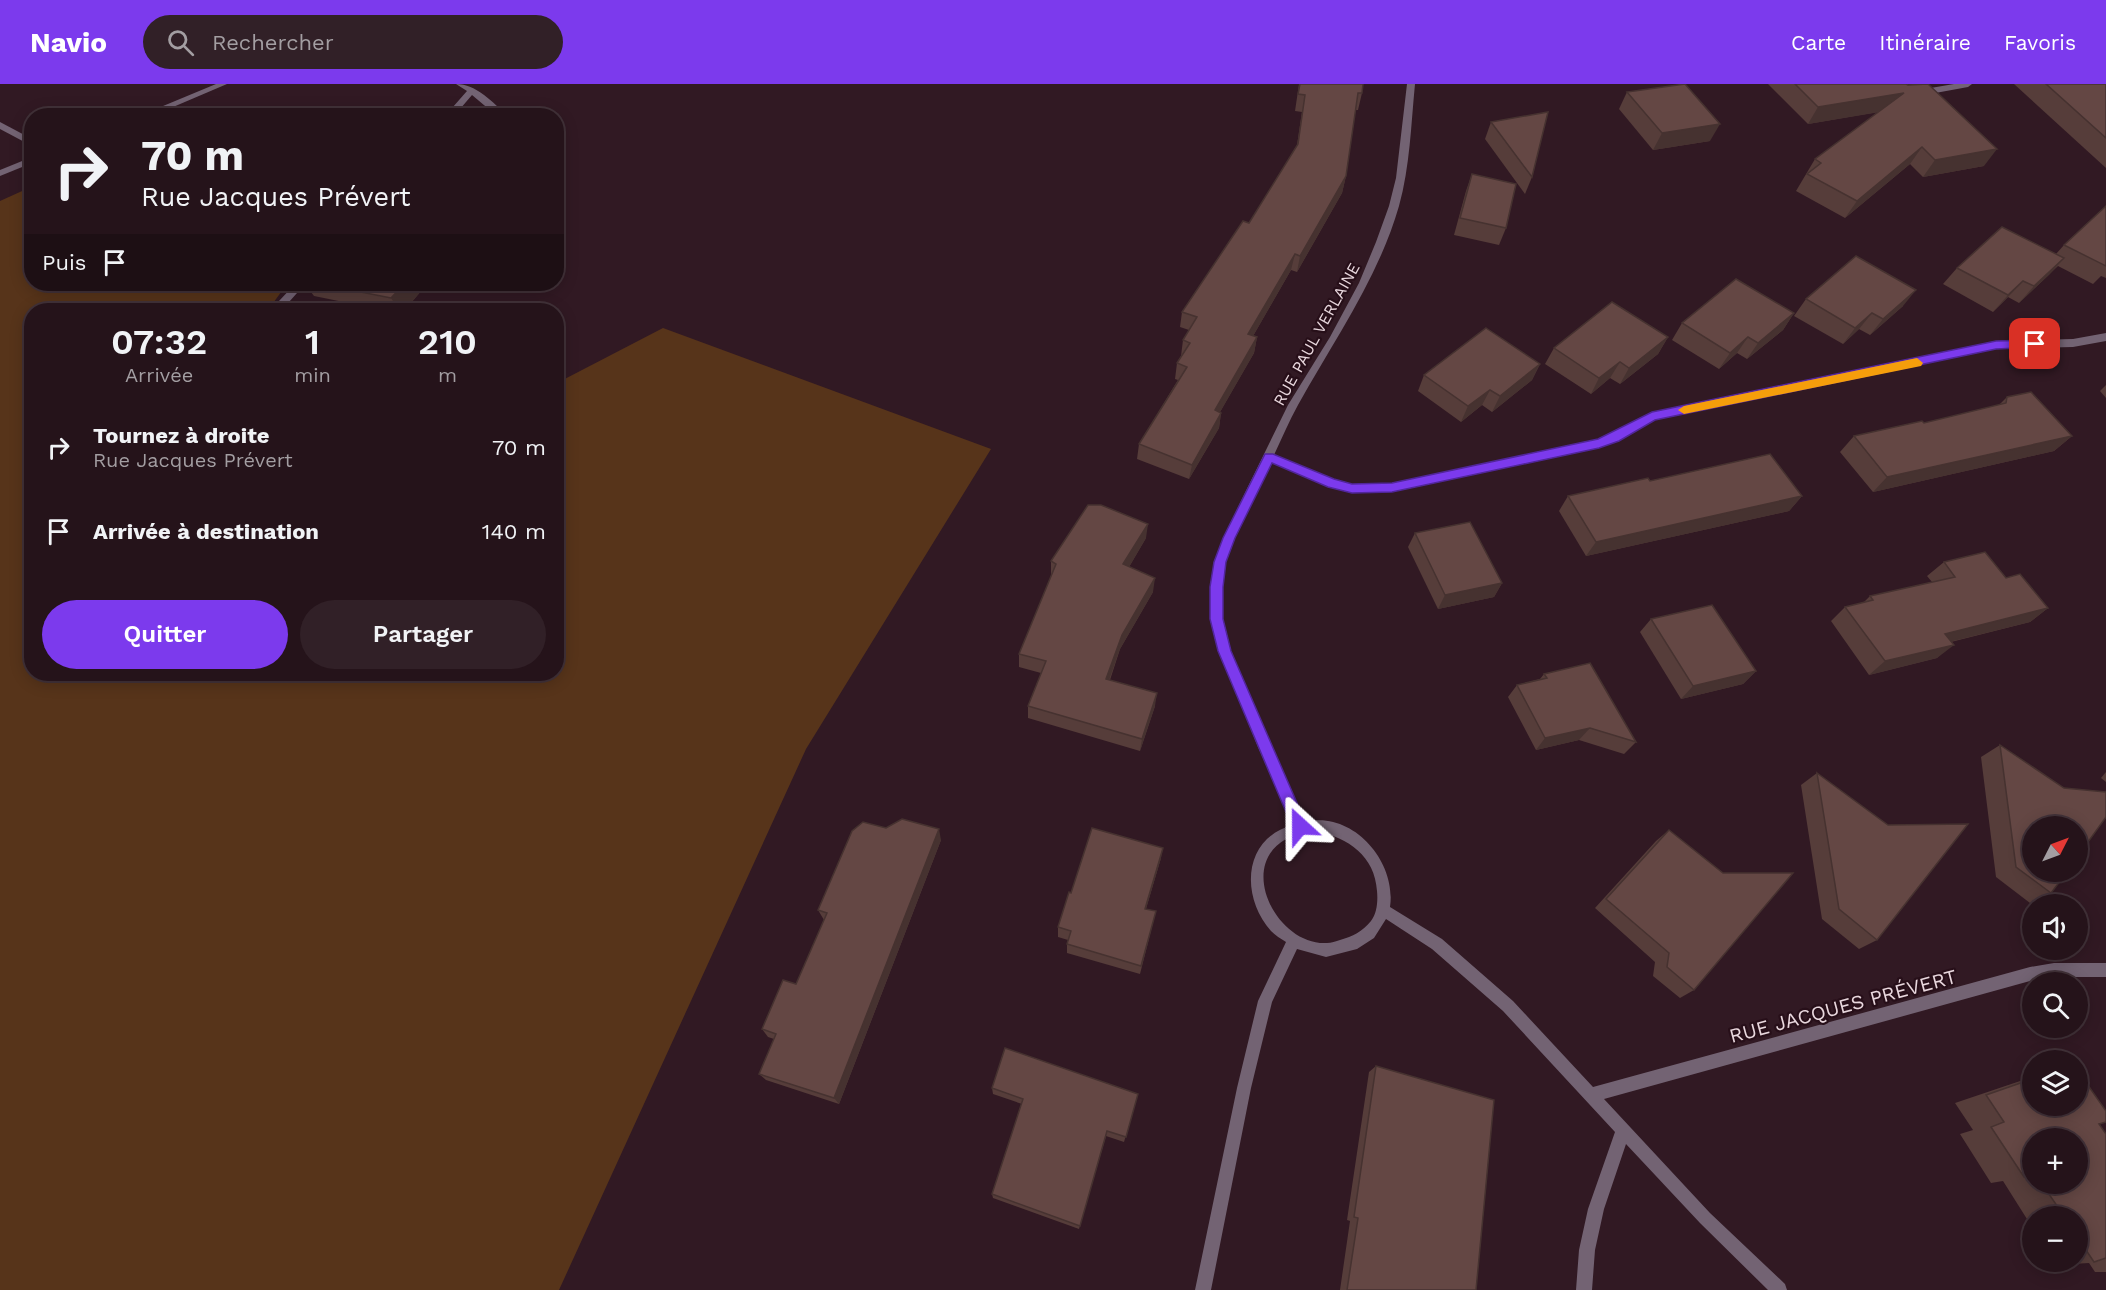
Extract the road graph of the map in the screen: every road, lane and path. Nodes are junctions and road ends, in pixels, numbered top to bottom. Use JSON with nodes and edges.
{"nodes":[{"id":1,"x":223,"y":84,"type":"edge"},
{"id":2,"x":460,"y":84,"type":"edge"},
{"id":3,"x":1411,"y":84,"type":"edge"},
{"id":4,"x":1968,"y":84,"type":"edge"},
{"id":5,"x":472,"y":90,"type":"junction"},
{"id":6,"x":1907,"y":95,"type":"edge"},
{"id":7,"x":163,"y":108,"type":"edge"},
{"id":8,"x":456,"y":108,"type":"edge"},
{"id":9,"x":493,"y":108,"type":"edge"},
{"id":10,"x":0,"y":125,"type":"edge"},
{"id":11,"x":24,"y":138,"type":"edge"},
{"id":12,"x":24,"y":163,"type":"edge"},
{"id":13,"x":0,"y":173,"type":"edge"},
{"id":14,"x":293,"y":291,"type":"edge"},
{"id":15,"x":284,"y":303,"type":"edge"},
{"id":16,"x":2106,"y":338,"type":"edge"},
{"id":17,"x":1269,"y":457,"type":"junction"},
{"id":18,"x":1300,"y":826,"type":"junction"},
{"id":19,"x":1383,"y":910,"type":"junction"},
{"id":20,"x":1294,"y":940,"type":"junction"},
{"id":21,"x":2106,"y":970,"type":"edge"},
{"id":22,"x":1592,"y":1095,"type":"junction"},
{"id":23,"x":1623,"y":1130,"type":"junction"},
{"id":24,"x":1203,"y":1290,"type":"edge"},
{"id":25,"x":1584,"y":1290,"type":"edge"},
{"id":26,"x":1779,"y":1290,"type":"edge"}],
"edges":[{"from":1,"to":7,"type":"street"},
{"from":2,"to":5,"type":"street"},
{"from":3,"to":17,"type":"street","name":"RUE PAUL VERLAINE"},
{"from":4,"to":6,"type":"street"},
{"from":5,"to":8,"type":"street"},
{"from":5,"to":9,"type":"street"},
{"from":10,"to":11,"type":"street"},
{"from":12,"to":13,"type":"street"},
{"from":14,"to":15,"type":"street"},
{"from":16,"to":17,"type":"street"},
{"from":17,"to":18,"type":"street"},
{"from":18,"to":19,"type":"street"},
{"from":18,"to":20,"type":"street"},
{"from":19,"to":20,"type":"street"},
{"from":19,"to":22,"type":"street"},
{"from":20,"to":24,"type":"street"},
{"from":21,"to":22,"type":"street","name":"RUE JACQUES PRÉVERT"},
{"from":22,"to":23,"type":"street"},
{"from":23,"to":25,"type":"street"},
{"from":23,"to":26,"type":"street"}]}
